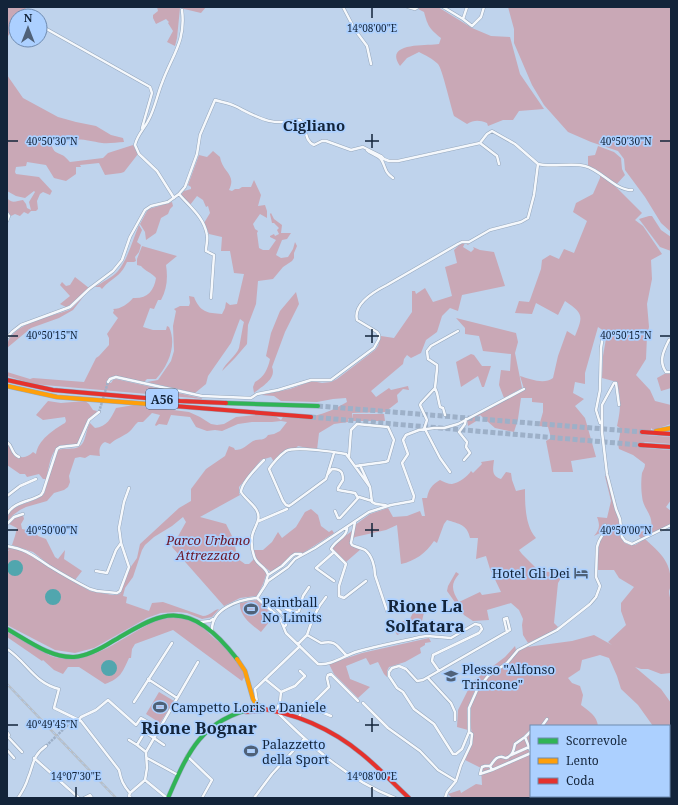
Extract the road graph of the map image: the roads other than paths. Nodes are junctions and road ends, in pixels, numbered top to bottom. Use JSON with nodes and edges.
{"nodes":[{"id":1,"x":343,"y":7,"type":"edge"},
{"id":2,"x":408,"y":7,"type":"edge"},
{"id":3,"x":418,"y":7,"type":"edge"},
{"id":4,"x":443,"y":7,"type":"edge"},
{"id":5,"x":468,"y":7,"type":"edge"},
{"id":6,"x":484,"y":7,"type":"edge"},
{"id":7,"x":182,"y":10,"type":"dead end"},
{"id":8,"x":463,"y":19,"type":"junction"},
{"id":9,"x":48,"y":30,"type":"edge"},
{"id":10,"x":371,"y":64,"type":"dead end"},
{"id":11,"x":142,"y":129,"type":"junction"},
{"id":12,"x":480,"y":143,"type":"junction"},
{"id":13,"x":367,"y":149,"type":"junction"},
{"id":14,"x":499,"y":164,"type":"dead end"},
{"id":15,"x":538,"y":164,"type":"junction"},
{"id":16,"x":393,"y":178,"type":"dead end"},
{"id":17,"x":632,"y":190,"type":"dead end"},
{"id":18,"x":178,"y":194,"type":"junction"},
{"id":19,"x":174,"y":198,"type":"junction"},
{"id":20,"x":7,"y":213,"type":"edge"},
{"id":21,"x":7,"y":221,"type":"edge"},
{"id":22,"x":211,"y":298,"type":"dead end"},
{"id":23,"x":458,"y":331,"type":"dead end"},
{"id":24,"x":603,"y":335,"type":"dead end"},
{"id":25,"x":7,"y":338,"type":"edge"},
{"id":26,"x":671,"y":339,"type":"edge"},
{"id":27,"x":671,"y":372,"type":"edge"},
{"id":28,"x":7,"y":380,"type":"edge"},
{"id":29,"x":108,"y":382,"type":"dead end"},
{"id":30,"x":7,"y":386,"type":"edge"},
{"id":31,"x":435,"y":388,"type":"junction"},
{"id":32,"x":524,"y":389,"type":"dead end"},
{"id":33,"x":619,"y":405,"type":"dead end"},
{"id":34,"x":318,"y":406,"type":"tunnel mouth"},
{"id":35,"x":99,"y":412,"type":"tunnel mouth"},
{"id":36,"x":445,"y":414,"type":"dead end"},
{"id":37,"x":311,"y":417,"type":"tunnel mouth"},
{"id":38,"x":466,"y":419,"type":"junction"},
{"id":39,"x":601,"y":426,"type":"junction"},
{"id":40,"x":425,"y":429,"type":"junction"},
{"id":41,"x":656,"y":431,"type":"junction"},
{"id":42,"x":670,"y":431,"type":"edge"},
{"id":43,"x":642,"y":432,"type":"tunnel mouth"},
{"id":44,"x":650,"y":433,"type":"junction"},
{"id":45,"x":7,"y":442,"type":"edge"},
{"id":46,"x":640,"y":445,"type":"tunnel mouth"},
{"id":47,"x":671,"y":447,"type":"edge"},
{"id":48,"x":334,"y":453,"type":"junction"},
{"id":49,"x":19,"y":457,"type":"dead end"},
{"id":50,"x":349,"y":457,"type":"junction"},
{"id":51,"x":264,"y":460,"type":"dead end"},
{"id":52,"x":464,"y":460,"type":"dead end"},
{"id":53,"x":360,"y":465,"type":"junction"},
{"id":54,"x":355,"y":466,"type":"junction"},
{"id":55,"x":450,"y":472,"type":"dead end"},
{"id":56,"x":328,"y":475,"type":"junction"},
{"id":57,"x":36,"y":479,"type":"dead end"},
{"id":58,"x":370,"y":487,"type":"junction"},
{"id":59,"x":129,"y":488,"type":"dead end"},
{"id":60,"x":7,"y":496,"type":"edge"},
{"id":61,"x":358,"y":498,"type":"junction"},
{"id":62,"x":372,"y":500,"type":"junction"},
{"id":63,"x":388,"y":506,"type":"junction"},
{"id":64,"x":287,"y":509,"type":"dead end"},
{"id":65,"x":335,"y":511,"type":"dead end"},
{"id":66,"x":7,"y":514,"type":"edge"},
{"id":67,"x":23,"y":514,"type":"dead end"},
{"id":68,"x":258,"y":521,"type":"junction"},
{"id":69,"x":355,"y":522,"type":"junction"},
{"id":70,"x":7,"y":524,"type":"edge"},
{"id":71,"x":605,"y":525,"type":"dead end"},
{"id":72,"x":671,"y":525,"type":"edge"},
{"id":73,"x":347,"y":527,"type":"junction"},
{"id":74,"x":121,"y":543,"type":"junction"},
{"id":75,"x":7,"y":546,"type":"edge"},
{"id":76,"x":333,"y":552,"type":"junction"},
{"id":77,"x":301,"y":554,"type":"dead end"},
{"id":78,"x":96,"y":571,"type":"dead end"},
{"id":79,"x":268,"y":575,"type":"junction"},
{"id":80,"x":334,"y":581,"type":"dead end"},
{"id":81,"x":366,"y":581,"type":"dead end"},
{"id":82,"x":264,"y":587,"type":"junction"},
{"id":83,"x":309,"y":587,"type":"dead end"},
{"id":84,"x":326,"y":597,"type":"dead end"},
{"id":85,"x":257,"y":598,"type":"junction"},
{"id":86,"x":387,"y":611,"type":"dead end"},
{"id":87,"x":212,"y":621,"type":"junction"},
{"id":88,"x":200,"y":622,"type":"junction"},
{"id":89,"x":207,"y":626,"type":"junction"},
{"id":90,"x":284,"y":627,"type":"junction"},
{"id":91,"x":7,"y":629,"type":"edge"},
{"id":92,"x":212,"y":631,"type":"junction"},
{"id":93,"x":507,"y":632,"type":"junction"},
{"id":94,"x":307,"y":635,"type":"junction"},
{"id":95,"x":172,"y":644,"type":"dead end"},
{"id":96,"x":299,"y":645,"type":"junction"},
{"id":97,"x":7,"y":649,"type":"edge"},
{"id":98,"x":346,"y":655,"type":"junction"},
{"id":99,"x":198,"y":662,"type":"dead end"},
{"id":100,"x":300,"y":671,"type":"dead end"},
{"id":101,"x":439,"y":671,"type":"junction"},
{"id":102,"x":428,"y":678,"type":"junction"},
{"id":103,"x":148,"y":679,"type":"junction"},
{"id":104,"x":265,"y":679,"type":"junction"},
{"id":105,"x":282,"y":692,"type":"junction"},
{"id":106,"x":177,"y":698,"type":"junction"},
{"id":107,"x":358,"y":701,"type":"dead end"},
{"id":108,"x":134,"y":702,"type":"dead end"},
{"id":109,"x":254,"y":703,"type":"junction"},
{"id":110,"x":363,"y":703,"type":"dead end"},
{"id":111,"x":309,"y":707,"type":"junction"},
{"id":112,"x":248,"y":711,"type":"junction"},
{"id":113,"x":261,"y":711,"type":"junction"},
{"id":114,"x":276,"y":712,"type":"junction"},
{"id":115,"x":331,"y":716,"type":"dead end"},
{"id":116,"x":74,"y":718,"type":"junction"},
{"id":117,"x":299,"y":718,"type":"junction"},
{"id":118,"x":547,"y":719,"type":"dead end"},
{"id":119,"x":79,"y":720,"type":"junction"},
{"id":120,"x":455,"y":720,"type":"dead end"},
{"id":121,"x":71,"y":722,"type":"tunnel mouth"},
{"id":122,"x":543,"y":725,"type":"edge"},
{"id":123,"x":7,"y":732,"type":"edge"},
{"id":124,"x":145,"y":732,"type":"junction"},
{"id":125,"x":469,"y":732,"type":"junction"},
{"id":126,"x":530,"y":732,"type":"edge"},
{"id":127,"x":525,"y":737,"type":"junction"},
{"id":128,"x":8,"y":738,"type":"edge"},
{"id":129,"x":154,"y":738,"type":"junction"},
{"id":130,"x":304,"y":739,"type":"junction"},
{"id":131,"x":129,"y":740,"type":"dead end"},
{"id":132,"x":164,"y":744,"type":"dead end"},
{"id":133,"x":137,"y":745,"type":"junction"},
{"id":134,"x":46,"y":746,"type":"tunnel mouth"},
{"id":135,"x":529,"y":747,"type":"joint"},
{"id":136,"x":7,"y":750,"type":"edge"},
{"id":137,"x":22,"y":752,"type":"dead end"},
{"id":138,"x":146,"y":752,"type":"junction"},
{"id":139,"x":530,"y":752,"type":"edge"},
{"id":140,"x":187,"y":755,"type":"junction"},
{"id":141,"x":509,"y":756,"type":"junction"},
{"id":142,"x":14,"y":758,"type":"dead end"},
{"id":143,"x":34,"y":758,"type":"junction"},
{"id":144,"x":147,"y":758,"type":"junction"},
{"id":145,"x":490,"y":766,"type":"junction"},
{"id":146,"x":492,"y":770,"type":"junction"},
{"id":147,"x":178,"y":775,"type":"junction"},
{"id":148,"x":145,"y":780,"type":"junction"},
{"id":149,"x":456,"y":780,"type":"junction"},
{"id":150,"x":130,"y":793,"type":"junction"},
{"id":151,"x":18,"y":798,"type":"edge"},
{"id":152,"x":80,"y":798,"type":"edge"},
{"id":153,"x":84,"y":798,"type":"edge"},
{"id":154,"x":92,"y":798,"type":"edge"},
{"id":155,"x":131,"y":798,"type":"edge"},
{"id":156,"x":167,"y":798,"type":"edge"},
{"id":157,"x":202,"y":798,"type":"edge"},
{"id":158,"x":254,"y":798,"type":"edge"},
{"id":159,"x":395,"y":798,"type":"edge"},
{"id":160,"x":409,"y":798,"type":"edge"},
{"id":161,"x":445,"y":798,"type":"edge"}],
"edges":[{"from":1,"to":10,"type":"street"},
{"from":2,"to":3,"type":"street"},
{"from":4,"to":8,"type":"street"},
{"from":5,"to":8,"type":"street"},
{"from":6,"to":8,"type":"street"},
{"from":7,"to":11,"type":"street"},
{"from":9,"to":11,"type":"street"},
{"from":11,"to":19,"type":"street"},
{"from":12,"to":13,"type":"street"},
{"from":12,"to":14,"type":"street"},
{"from":12,"to":15,"type":"street"},
{"from":13,"to":16,"type":"street"},
{"from":13,"to":18,"type":"street"},
{"from":15,"to":17,"type":"street"},
{"from":15,"to":29,"type":"street"},
{"from":18,"to":19,"type":"street"},
{"from":18,"to":22,"type":"street"},
{"from":19,"to":25,"type":"street"},
{"from":20,"to":21,"type":"street"},
{"from":23,"to":31,"type":"street"},
{"from":24,"to":39,"type":"street"},
{"from":26,"to":27,"type":"street"},
{"from":28,"to":34,"type":"main road","number":"A56"},
{"from":30,"to":37,"type":"main road","number":"A56"},
{"from":31,"to":36,"type":"street"},
{"from":31,"to":40,"type":"street"},
{"from":32,"to":38,"type":"street"},
{"from":33,"to":39,"type":"street"},
{"from":35,"to":66,"type":"street"},
{"from":38,"to":40,"type":"street"},
{"from":38,"to":52,"type":"street"},
{"from":39,"to":72,"type":"street"},
{"from":40,"to":55,"type":"street"},
{"from":40,"to":63,"type":"street"},
{"from":41,"to":42,"type":"main road"},
{"from":41,"to":42,"type":"main road"},
{"from":41,"to":44,"type":"main road"},
{"from":42,"to":44,"type":"main road"},
{"from":43,"to":44,"type":"main road"},
{"from":45,"to":49,"type":"street"},
{"from":46,"to":47,"type":"main road"},
{"from":48,"to":50,"type":"street"},
{"from":48,"to":56,"type":"street"},
{"from":48,"to":56,"type":"street"},
{"from":50,"to":53,"type":"street"},
{"from":50,"to":54,"type":"street"},
{"from":51,"to":68,"type":"street"},
{"from":53,"to":54,"type":"street"},
{"from":53,"to":58,"type":"street"},
{"from":54,"to":58,"type":"street"},
{"from":56,"to":61,"type":"street"},
{"from":57,"to":60,"type":"street"},
{"from":58,"to":62,"type":"street"},
{"from":59,"to":74,"type":"street"},
{"from":61,"to":62,"type":"street"},
{"from":61,"to":65,"type":"street"},
{"from":62,"to":63,"type":"street"},
{"from":63,"to":69,"type":"street"},
{"from":64,"to":68,"type":"street"},
{"from":67,"to":70,"type":"street"},
{"from":68,"to":79,"type":"street"},
{"from":69,"to":73,"type":"street"},
{"from":69,"to":86,"type":"street"},
{"from":71,"to":125,"type":"street"},
{"from":73,"to":76,"type":"street"},
{"from":73,"to":82,"type":"street"},
{"from":74,"to":75,"type":"street"},
{"from":74,"to":78,"type":"street"},
{"from":76,"to":80,"type":"street"},
{"from":76,"to":81,"type":"street"},
{"from":77,"to":79,"type":"street"},
{"from":79,"to":82,"type":"street"},
{"from":82,"to":85,"type":"street"},
{"from":83,"to":90,"type":"street"},
{"from":84,"to":94,"type":"street"},
{"from":85,"to":87,"type":"street"},
{"from":85,"to":90,"type":"street"},
{"from":87,"to":88,"type":"street"},
{"from":87,"to":89,"type":"street"},
{"from":87,"to":92,"type":"street"},
{"from":88,"to":89,"type":"main road"},
{"from":88,"to":91,"type":"main road"},
{"from":89,"to":92,"type":"main road"},
{"from":90,"to":96,"type":"street"},
{"from":92,"to":109,"type":"main road"},
{"from":93,"to":93,"type":"street"},
{"from":93,"to":101,"type":"street"},
{"from":94,"to":96,"type":"street"},
{"from":94,"to":98,"type":"street"},
{"from":95,"to":103,"type":"street"},
{"from":96,"to":98,"type":"street"},
{"from":96,"to":104,"type":"street"},
{"from":97,"to":116,"type":"street"},
{"from":98,"to":101,"type":"street"},
{"from":99,"to":106,"type":"street"},
{"from":100,"to":105,"type":"street"},
{"from":101,"to":102,"type":"street"},
{"from":102,"to":120,"type":"street"},
{"from":102,"to":125,"type":"street"},
{"from":103,"to":106,"type":"street"},
{"from":103,"to":108,"type":"street"},
{"from":104,"to":105,"type":"street"},
{"from":104,"to":109,"type":"street"},
{"from":105,"to":114,"type":"street"},
{"from":106,"to":129,"type":"street"},
{"from":107,"to":111,"type":"street"},
{"from":109,"to":112,"type":"main road"},
{"from":109,"to":113,"type":"main road"},
{"from":109,"to":114,"type":"main road"},
{"from":110,"to":149,"type":"street"},
{"from":111,"to":115,"type":"street"},
{"from":111,"to":117,"type":"street"},
{"from":112,"to":113,"type":"main road"},
{"from":112,"to":140,"type":"main road"},
{"from":113,"to":114,"type":"main road"},
{"from":114,"to":117,"type":"main road"},
{"from":114,"to":130,"type":"street"},
{"from":116,"to":119,"type":"street"},
{"from":116,"to":121,"type":"street"},
{"from":117,"to":160,"type":"main road"},
{"from":118,"to":122,"type":"street"},
{"from":119,"to":124,"type":"street"},
{"from":119,"to":150,"type":"street"},
{"from":123,"to":128,"type":"street"},
{"from":124,"to":129,"type":"street"},
{"from":124,"to":133,"type":"street"},
{"from":125,"to":149,"type":"street"},
{"from":126,"to":127,"type":"street"},
{"from":127,"to":135,"type":"street"},
{"from":127,"to":141,"type":"street"},
{"from":128,"to":137,"type":"street"},
{"from":129,"to":132,"type":"street"},
{"from":129,"to":138,"type":"street"},
{"from":130,"to":158,"type":"street"},
{"from":130,"to":159,"type":"street"},
{"from":131,"to":133,"type":"street"},
{"from":133,"to":138,"type":"street"},
{"from":134,"to":143,"type":"street"},
{"from":135,"to":141,"type":"street"},
{"from":136,"to":142,"type":"street"},
{"from":138,"to":144,"type":"street"},
{"from":139,"to":146,"type":"street"},
{"from":140,"to":147,"type":"main road"},
{"from":140,"to":157,"type":"street"},
{"from":141,"to":145,"type":"street"},
{"from":143,"to":151,"type":"street"},
{"from":143,"to":152,"type":"street"},
{"from":144,"to":147,"type":"street"},
{"from":144,"to":148,"type":"street"},
{"from":145,"to":146,"type":"street"},
{"from":145,"to":146,"type":"street"},
{"from":147,"to":156,"type":"main road"},
{"from":148,"to":150,"type":"street"},
{"from":148,"to":156,"type":"street"},
{"from":149,"to":161,"type":"street"},
{"from":150,"to":155,"type":"street"},
{"from":153,"to":154,"type":"street"}]}
